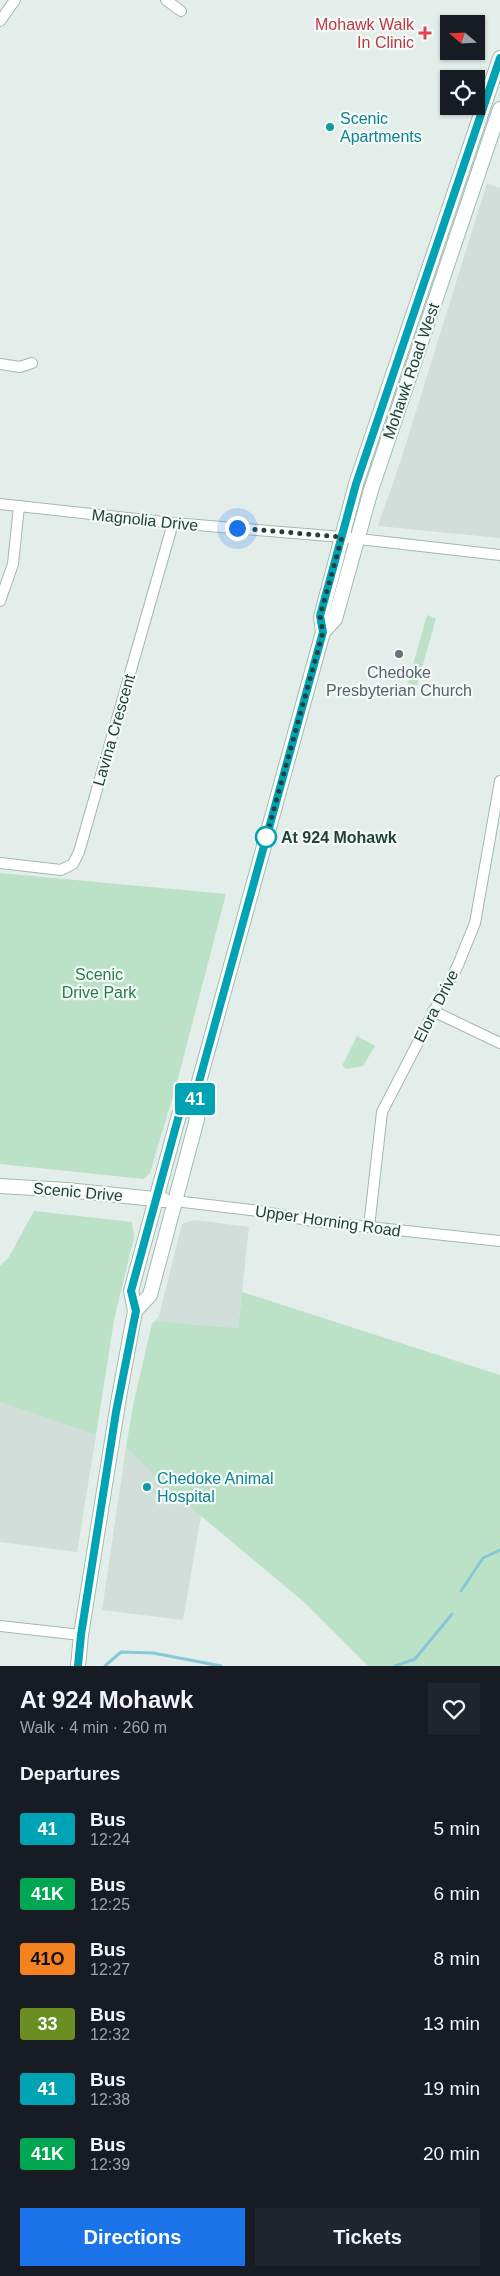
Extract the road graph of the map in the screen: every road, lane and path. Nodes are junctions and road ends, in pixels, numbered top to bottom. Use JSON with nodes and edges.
{"nodes":[{"id":1,"x":16,"y":0,"type":"edge"},
{"id":2,"x":166,"y":0,"type":"edge"},
{"id":3,"x":181,"y":12,"type":"dead end"},
{"id":4,"x":0,"y":21,"type":"edge"},
{"id":5,"x":500,"y":58,"type":"edge"},
{"id":6,"x":500,"y":109,"type":"edge"},
{"id":7,"x":450,"y":204,"type":"junction"},
{"id":8,"x":459,"y":233,"type":"junction"},
{"id":9,"x":32,"y":363,"type":"dead end"},
{"id":10,"x":0,"y":364,"type":"edge"},
{"id":11,"x":0,"y":504,"type":"edge"},
{"id":12,"x":19,"y":506,"type":"junction"},
{"id":13,"x":174,"y":523,"type":"junction"},
{"id":14,"x":342,"y":537,"type":"junction"},
{"id":15,"x":357,"y":539,"type":"junction"},
{"id":16,"x":500,"y":555,"type":"edge"},
{"id":17,"x":0,"y":600,"type":"edge"},
{"id":18,"x":323,"y":632,"type":"junction"},
{"id":19,"x":500,"y":781,"type":"edge"},
{"id":20,"x":0,"y":863,"type":"edge"},
{"id":21,"x":433,"y":1011,"type":"junction"},
{"id":22,"x":500,"y":1043,"type":"edge"},
{"id":23,"x":194,"y":1100,"type":"junction"},
{"id":24,"x":0,"y":1186,"type":"edge"},
{"id":25,"x":156,"y":1199,"type":"junction"},
{"id":26,"x":175,"y":1201,"type":"junction"},
{"id":27,"x":369,"y":1228,"type":"junction"},
{"id":28,"x":500,"y":1241,"type":"edge"},
{"id":29,"x":136,"y":1311,"type":"junction"},
{"id":30,"x":0,"y":1626,"type":"edge"},
{"id":31,"x":81,"y":1635,"type":"junction"},
{"id":32,"x":78,"y":1666,"type":"edge"}],
"edges":[{"from":1,"to":4,"type":"street"},
{"from":2,"to":3,"type":"street"},
{"from":5,"to":7,"type":"main road","name":"Mohawk Road West"},
{"from":6,"to":8,"type":"main road","name":"Mohawk Road West"},
{"from":7,"to":8,"type":"main road"},
{"from":7,"to":14,"type":"main road","name":"Mohawk Road West"},
{"from":8,"to":15,"type":"main road","name":"Mohawk Road West"},
{"from":9,"to":10,"type":"street"},
{"from":11,"to":12,"type":"street","name":"Magnolia Drive"},
{"from":12,"to":13,"type":"street","name":"Magnolia Drive"},
{"from":12,"to":17,"type":"street"},
{"from":13,"to":14,"type":"street","name":"Magnolia Drive"},
{"from":13,"to":20,"type":"street","name":"Lavina Crescent"},
{"from":14,"to":15,"type":"street","name":"Magnolia Drive"},
{"from":14,"to":18,"type":"main road","name":"Mohawk Road West"},
{"from":15,"to":16,"type":"street","name":"Magnolia Drive"},
{"from":15,"to":18,"type":"main road","name":"Mohawk Road West"},
{"from":18,"to":23,"type":"main road","name":"Mohawk Road West"},
{"from":19,"to":21,"type":"street","name":"Elora Drive"},
{"from":21,"to":22,"type":"street"},
{"from":21,"to":27,"type":"street","name":"Elora Drive"},
{"from":23,"to":25,"type":"main road","name":"Mohawk Road West"},
{"from":23,"to":26,"type":"main road","name":"Mohawk Road West"},
{"from":24,"to":25,"type":"main road","name":"Scenic Drive"},
{"from":25,"to":26,"type":"main road","name":"Upper Horning Road"},
{"from":25,"to":29,"type":"main road","name":"Mohawk Road West"},
{"from":26,"to":27,"type":"street","name":"Upper Horning Road"},
{"from":26,"to":29,"type":"main road","name":"Mohawk Road West"},
{"from":27,"to":28,"type":"street","name":"Upper Horning Road"},
{"from":29,"to":31,"type":"main road"},
{"from":30,"to":31,"type":"street"},
{"from":31,"to":32,"type":"main road"}]}
